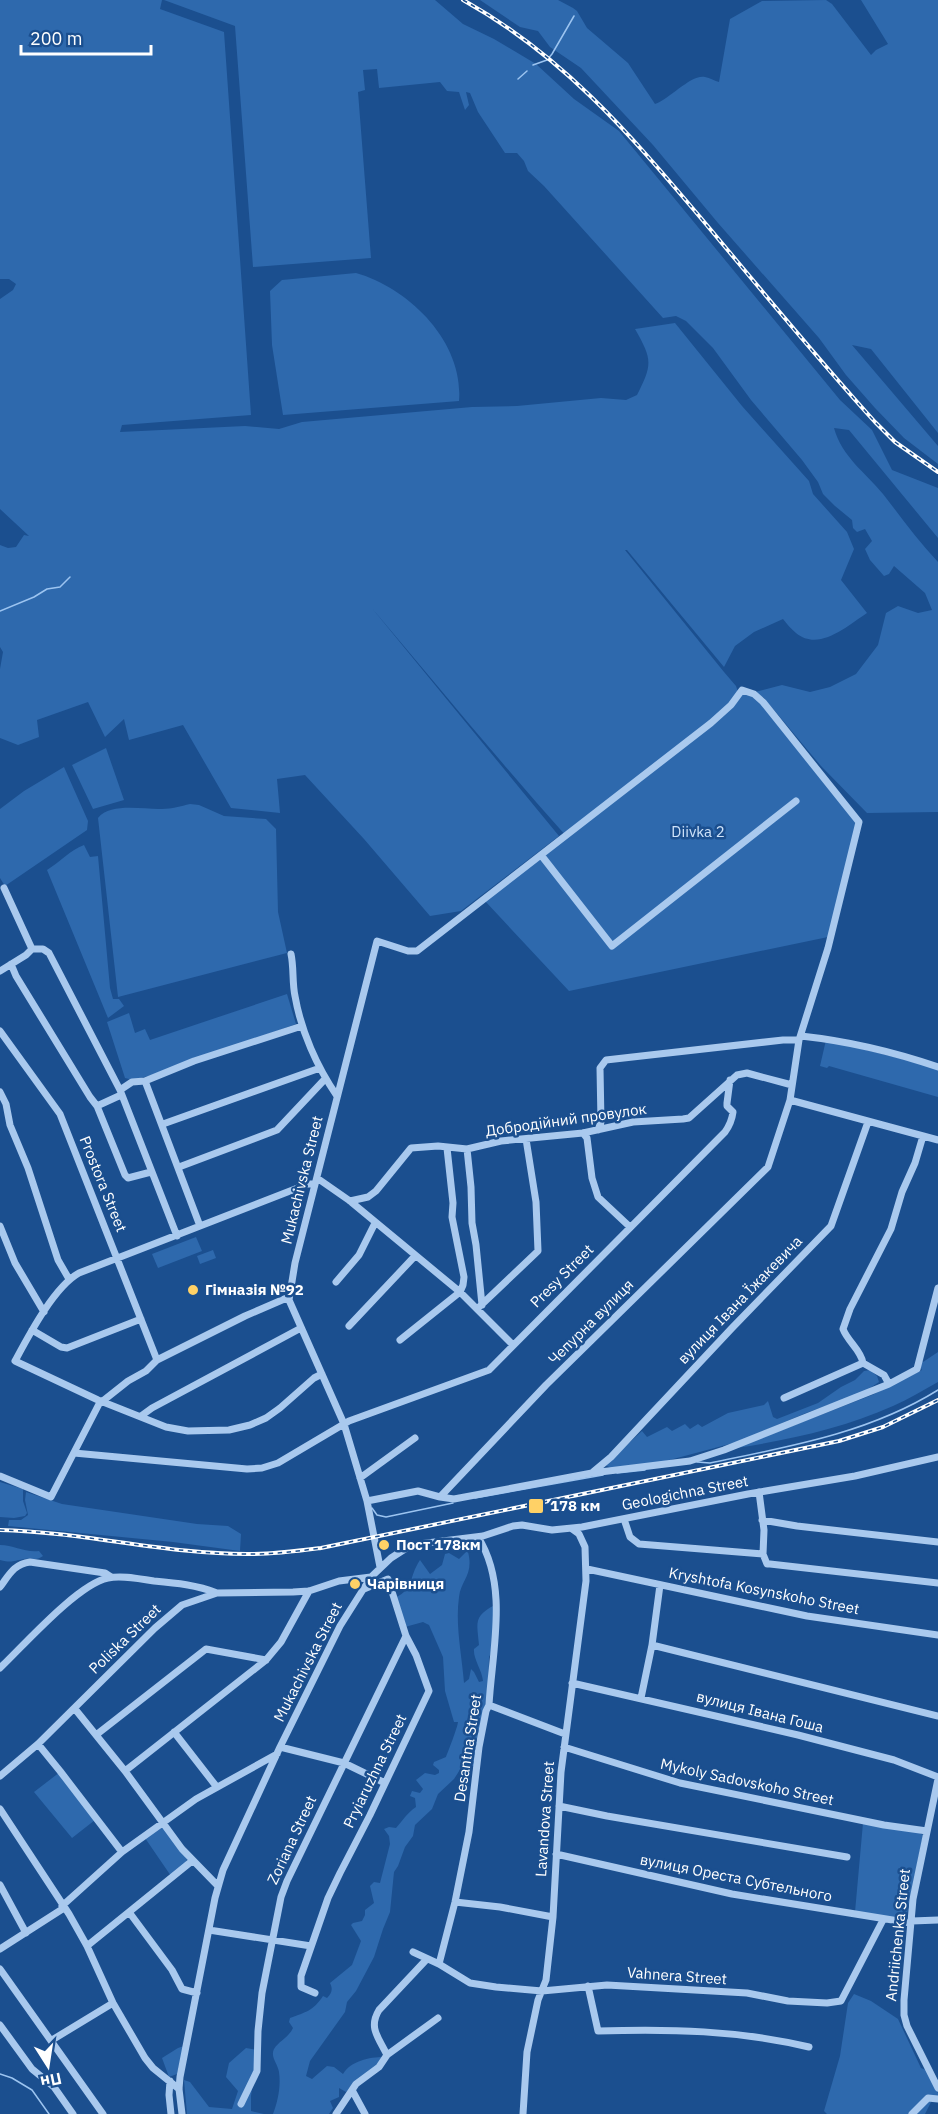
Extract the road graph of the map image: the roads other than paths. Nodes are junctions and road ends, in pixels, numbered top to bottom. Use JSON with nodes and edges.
{"nodes":[{"id":1,"x":796,"y":801,"type":"dead end"},
{"id":2,"x":541,"y":855,"type":"junction"},
{"id":3,"x":4,"y":888,"type":"dead end"},
{"id":4,"x":32,"y":949,"type":"junction"},
{"id":5,"x":291,"y":954,"type":"dead end"},
{"id":6,"x":11,"y":964,"type":"junction"},
{"id":7,"x":0,"y":971,"type":"edge"},
{"id":8,"x":302,"y":1026,"type":"junction"},
{"id":9,"x":0,"y":1031,"type":"edge"},
{"id":10,"x":800,"y":1038,"type":"junction"},
{"id":11,"x":938,"y":1067,"type":"edge"},
{"id":12,"x":320,"y":1068,"type":"junction"},
{"id":13,"x":114,"y":1077,"type":"junction"},
{"id":14,"x":326,"y":1080,"type":"junction"},
{"id":15,"x":730,"y":1080,"type":"junction"},
{"id":16,"x":145,"y":1081,"type":"junction"},
{"id":17,"x":132,"y":1082,"type":"junction"},
{"id":18,"x":792,"y":1085,"type":"junction"},
{"id":19,"x":0,"y":1092,"type":"edge"},
{"id":20,"x":121,"y":1092,"type":"junction"},
{"id":21,"x":337,"y":1096,"type":"junction"},
{"id":22,"x":790,"y":1100,"type":"junction"},
{"id":23,"x":97,"y":1106,"type":"junction"},
{"id":24,"x":868,"y":1122,"type":"junction"},
{"id":25,"x":163,"y":1124,"type":"junction"},
{"id":26,"x":598,"y":1130,"type":"junction"},
{"id":27,"x":583,"y":1133,"type":"junction"},
{"id":28,"x":923,"y":1136,"type":"junction"},
{"id":29,"x":526,"y":1139,"type":"junction"},
{"id":30,"x":938,"y":1140,"type":"edge"},
{"id":31,"x":447,"y":1148,"type":"junction"},
{"id":32,"x":467,"y":1149,"type":"junction"},
{"id":33,"x":179,"y":1167,"type":"junction"},
{"id":34,"x":151,"y":1172,"type":"junction"},
{"id":35,"x":316,"y":1181,"type":"junction"},
{"id":36,"x":350,"y":1201,"type":"junction"},
{"id":37,"x":375,"y":1223,"type":"junction"},
{"id":38,"x":0,"y":1226,"type":"edge"},
{"id":39,"x":200,"y":1226,"type":"junction"},
{"id":40,"x":630,"y":1227,"type":"junction"},
{"id":41,"x":177,"y":1236,"type":"junction"},
{"id":42,"x":415,"y":1256,"type":"junction"},
{"id":43,"x":118,"y":1258,"type":"junction"},
{"id":44,"x":69,"y":1279,"type":"junction"},
{"id":45,"x":336,"y":1282,"type":"dead end"},
{"id":46,"x":938,"y":1288,"type":"edge"},
{"id":47,"x":460,"y":1292,"type":"junction"},
{"id":48,"x":289,"y":1297,"type":"junction"},
{"id":49,"x":480,"y":1307,"type":"junction"},
{"id":50,"x":44,"y":1312,"type":"junction"},
{"id":51,"x":141,"y":1319,"type":"junction"},
{"id":52,"x":349,"y":1326,"type":"dead end"},
{"id":53,"x":301,"y":1328,"type":"junction"},
{"id":54,"x":32,"y":1330,"type":"junction"},
{"id":55,"x":400,"y":1340,"type":"dead end"},
{"id":56,"x":513,"y":1345,"type":"junction"},
{"id":57,"x":157,"y":1360,"type":"junction"},
{"id":58,"x":862,"y":1363,"type":"junction"},
{"id":59,"x":322,"y":1374,"type":"junction"},
{"id":60,"x":889,"y":1384,"type":"junction"},
{"id":61,"x":784,"y":1398,"type":"dead end"},
{"id":62,"x":101,"y":1401,"type":"junction"},
{"id":63,"x":141,"y":1416,"type":"junction"},
{"id":64,"x":344,"y":1424,"type":"junction"},
{"id":65,"x":415,"y":1438,"type":"dead end"},
{"id":66,"x":74,"y":1453,"type":"junction"},
{"id":67,"x":938,"y":1457,"type":"edge"},
{"id":68,"x":592,"y":1473,"type":"junction"},
{"id":69,"x":0,"y":1476,"type":"edge"},
{"id":70,"x":360,"y":1478,"type":"junction"},
{"id":71,"x":759,"y":1492,"type":"junction"},
{"id":72,"x":440,"y":1497,"type":"junction"},
{"id":73,"x":367,"y":1501,"type":"junction"},
{"id":74,"x":624,"y":1519,"type":"junction"},
{"id":75,"x":762,"y":1520,"type":"junction"},
{"id":76,"x":572,"y":1529,"type":"junction"},
{"id":77,"x":478,"y":1537,"type":"junction"},
{"id":78,"x":938,"y":1542,"type":"edge"},
{"id":79,"x":764,"y":1554,"type":"junction"},
{"id":80,"x":380,"y":1567,"type":"junction"},
{"id":81,"x":587,"y":1569,"type":"junction"},
{"id":82,"x":111,"y":1577,"type":"junction"},
{"id":83,"x":371,"y":1577,"type":"junction"},
{"id":84,"x":938,"y":1583,"type":"edge"},
{"id":85,"x":660,"y":1585,"type":"junction"},
{"id":86,"x":0,"y":1587,"type":"edge"},
{"id":87,"x":309,"y":1590,"type":"junction"},
{"id":88,"x":362,"y":1590,"type":"junction"},
{"id":89,"x":217,"y":1593,"type":"junction"},
{"id":90,"x":406,"y":1635,"type":"junction"},
{"id":91,"x":938,"y":1635,"type":"edge"},
{"id":92,"x":652,"y":1645,"type":"junction"},
{"id":93,"x":266,"y":1660,"type":"junction"},
{"id":94,"x":0,"y":1668,"type":"edge"},
{"id":95,"x":572,"y":1683,"type":"junction"},
{"id":96,"x":641,"y":1698,"type":"junction"},
{"id":97,"x":489,"y":1705,"type":"junction"},
{"id":98,"x":75,"y":1709,"type":"junction"},
{"id":99,"x":938,"y":1716,"type":"edge"},
{"id":100,"x":174,"y":1732,"type":"junction"},
{"id":101,"x":565,"y":1734,"type":"junction"},
{"id":102,"x":96,"y":1735,"type":"junction"},
{"id":103,"x":38,"y":1744,"type":"junction"},
{"id":104,"x":564,"y":1747,"type":"junction"},
{"id":105,"x":278,"y":1751,"type":"junction"},
{"id":106,"x":260,"y":1763,"type":"junction"},
{"id":107,"x":344,"y":1763,"type":"junction"},
{"id":108,"x":125,"y":1771,"type":"junction"},
{"id":109,"x":268,"y":1773,"type":"junction"},
{"id":110,"x":0,"y":1776,"type":"edge"},
{"id":111,"x":938,"y":1778,"type":"edge"},
{"id":112,"x":385,"y":1782,"type":"junction"},
{"id":113,"x":216,"y":1786,"type":"junction"},
{"id":114,"x":559,"y":1806,"type":"junction"},
{"id":115,"x":0,"y":1809,"type":"edge"},
{"id":116,"x":938,"y":1812,"type":"edge"},
{"id":117,"x":930,"y":1815,"type":"junction"},
{"id":118,"x":164,"y":1823,"type":"junction"},
{"id":119,"x":927,"y":1831,"type":"junction"},
{"id":120,"x":122,"y":1852,"type":"junction"},
{"id":121,"x":556,"y":1854,"type":"junction"},
{"id":122,"x":847,"y":1857,"type":"dead end"},
{"id":123,"x":192,"y":1861,"type":"junction"},
{"id":124,"x":0,"y":1885,"type":"edge"},
{"id":125,"x":218,"y":1886,"type":"junction"},
{"id":126,"x":455,"y":1902,"type":"junction"},
{"id":127,"x":63,"y":1907,"type":"junction"},
{"id":128,"x":129,"y":1912,"type":"junction"},
{"id":129,"x":553,"y":1917,"type":"junction"},
{"id":130,"x":883,"y":1920,"type":"junction"},
{"id":131,"x":938,"y":1920,"type":"edge"},
{"id":132,"x":912,"y":1922,"type":"junction"},
{"id":133,"x":209,"y":1930,"type":"junction"},
{"id":134,"x":26,"y":1933,"type":"junction"},
{"id":135,"x":273,"y":1940,"type":"junction"},
{"id":136,"x":87,"y":1946,"type":"junction"},
{"id":137,"x":311,"y":1946,"type":"junction"},
{"id":138,"x":0,"y":1949,"type":"edge"},
{"id":139,"x":412,"y":1952,"type":"dead end"},
{"id":140,"x":426,"y":1960,"type":"junction"},
{"id":141,"x":440,"y":1964,"type":"junction"},
{"id":142,"x":0,"y":1969,"type":"edge"},
{"id":143,"x":588,"y":1986,"type":"junction"},
{"id":144,"x":542,"y":1991,"type":"junction"},
{"id":145,"x":197,"y":1993,"type":"junction"},
{"id":146,"x":315,"y":1993,"type":"dead end"},
{"id":147,"x":113,"y":2003,"type":"junction"},
{"id":148,"x":438,"y":2018,"type":"dead end"},
{"id":149,"x":0,"y":2025,"type":"edge"},
{"id":150,"x":52,"y":2040,"type":"junction"},
{"id":151,"x":809,"y":2047,"type":"dead end"},
{"id":152,"x":387,"y":2055,"type":"junction"},
{"id":153,"x":170,"y":2081,"type":"junction"},
{"id":154,"x":938,"y":2088,"type":"edge"},
{"id":155,"x":179,"y":2089,"type":"junction"},
{"id":156,"x":352,"y":2090,"type":"junction"},
{"id":157,"x":938,"y":2099,"type":"edge"},
{"id":158,"x":241,"y":2104,"type":"dead end"},
{"id":159,"x":73,"y":2114,"type":"edge"},
{"id":160,"x":103,"y":2114,"type":"edge"},
{"id":161,"x":171,"y":2114,"type":"edge"},
{"id":162,"x":182,"y":2114,"type":"edge"},
{"id":163,"x":336,"y":2114,"type":"edge"},
{"id":164,"x":365,"y":2114,"type":"edge"},
{"id":165,"x":523,"y":2114,"type":"edge"},
{"id":166,"x":912,"y":2114,"type":"edge"}],
"edges":[{"from":1,"to":2,"type":"street"},
{"from":2,"to":10,"type":"street","name":"Чепурна вулиця"},
{"from":2,"to":21,"type":"street","name":"Mukachivska Street"},
{"from":3,"to":4,"type":"street"},
{"from":4,"to":6,"type":"street"},
{"from":4,"to":13,"type":"street"},
{"from":5,"to":8,"type":"street"},
{"from":6,"to":7,"type":"street"},
{"from":6,"to":23,"type":"street"},
{"from":8,"to":12,"type":"street"},
{"from":8,"to":16,"type":"street"},
{"from":9,"to":43,"type":"street","name":"Prostora Street"},
{"from":10,"to":11,"type":"street"},
{"from":10,"to":18,"type":"street","name":"Чепурна вулиця"},
{"from":10,"to":26,"type":"street"},
{"from":12,"to":14,"type":"street"},
{"from":12,"to":25,"type":"street"},
{"from":13,"to":17,"type":"street"},
{"from":13,"to":20,"type":"street"},
{"from":14,"to":21,"type":"street"},
{"from":14,"to":33,"type":"street"},
{"from":15,"to":18,"type":"street"},
{"from":15,"to":26,"type":"street","name":"Добродійний провулок"},
{"from":15,"to":40,"type":"street","name":"Presy Street"},
{"from":16,"to":17,"type":"street"},
{"from":16,"to":25,"type":"street"},
{"from":17,"to":20,"type":"street"},
{"from":18,"to":22,"type":"street","name":"Чепурна вулиця"},
{"from":19,"to":44,"type":"street"},
{"from":20,"to":23,"type":"street"},
{"from":20,"to":34,"type":"street"},
{"from":21,"to":35,"type":"street","name":"Mukachivska Street"},
{"from":22,"to":24,"type":"street"},
{"from":22,"to":72,"type":"street","name":"Чепурна вулиця"},
{"from":23,"to":34,"type":"street"},
{"from":24,"to":28,"type":"street"},
{"from":24,"to":68,"type":"street","name":"вулиця Івана Їжакевича"},
{"from":25,"to":33,"type":"street"},
{"from":26,"to":27,"type":"street","name":"Добродійний провулок"},
{"from":27,"to":29,"type":"street","name":"Добродійний провулок"},
{"from":27,"to":40,"type":"street"},
{"from":28,"to":30,"type":"street"},
{"from":28,"to":58,"type":"street"},
{"from":29,"to":32,"type":"street","name":"Добродійний провулок"},
{"from":29,"to":49,"type":"street"},
{"from":31,"to":32,"type":"street","name":"Добродійний провулок"},
{"from":31,"to":36,"type":"street","name":"Добродійний провулок"},
{"from":31,"to":47,"type":"street"},
{"from":32,"to":49,"type":"street"},
{"from":33,"to":39,"type":"street"},
{"from":34,"to":41,"type":"street"},
{"from":35,"to":36,"type":"street"},
{"from":35,"to":39,"type":"street"},
{"from":35,"to":48,"type":"street","name":"Mukachivska Street"},
{"from":36,"to":37,"type":"street"},
{"from":37,"to":42,"type":"street"},
{"from":37,"to":45,"type":"street"},
{"from":38,"to":50,"type":"street"},
{"from":39,"to":41,"type":"street"},
{"from":40,"to":56,"type":"street","name":"Presy Street"},
{"from":41,"to":43,"type":"street"},
{"from":42,"to":47,"type":"street"},
{"from":42,"to":52,"type":"street"},
{"from":43,"to":44,"type":"street"},
{"from":43,"to":51,"type":"street","name":"Prostora Street"},
{"from":44,"to":50,"type":"street"},
{"from":46,"to":60,"type":"street"},
{"from":47,"to":49,"type":"street"},
{"from":47,"to":55,"type":"street"},
{"from":48,"to":53,"type":"street"},
{"from":48,"to":57,"type":"street"},
{"from":49,"to":56,"type":"street"},
{"from":50,"to":54,"type":"street"},
{"from":51,"to":54,"type":"street"},
{"from":51,"to":57,"type":"street","name":"Prostora Street"},
{"from":53,"to":59,"type":"street"},
{"from":53,"to":63,"type":"street"},
{"from":54,"to":62,"type":"street"},
{"from":56,"to":64,"type":"street","name":"Presy Street"},
{"from":57,"to":62,"type":"street"},
{"from":58,"to":60,"type":"street"},
{"from":58,"to":61,"type":"street"},
{"from":59,"to":63,"type":"street"},
{"from":59,"to":64,"type":"street"},
{"from":60,"to":68,"type":"street"},
{"from":62,"to":63,"type":"street"},
{"from":62,"to":66,"type":"street"},
{"from":64,"to":66,"type":"street","name":"Presy Street"},
{"from":64,"to":70,"type":"street"},
{"from":65,"to":70,"type":"street"},
{"from":66,"to":69,"type":"street"},
{"from":67,"to":71,"type":"street","name":"Geologichna Street"},
{"from":68,"to":72,"type":"street"},
{"from":70,"to":73,"type":"street"},
{"from":71,"to":74,"type":"street","name":"Geologichna Street"},
{"from":71,"to":75,"type":"street"},
{"from":72,"to":73,"type":"street"},
{"from":73,"to":80,"type":"street"},
{"from":74,"to":76,"type":"street","name":"Geologichna Street"},
{"from":74,"to":79,"type":"street"},
{"from":75,"to":78,"type":"street"},
{"from":75,"to":79,"type":"street"},
{"from":76,"to":77,"type":"street","name":"Geologichna Street"},
{"from":76,"to":81,"type":"street","name":"Lavandova Street"},
{"from":77,"to":80,"type":"street","name":"Geologichna Street"},
{"from":77,"to":97,"type":"street","name":"Desantna Street"},
{"from":79,"to":84,"type":"street"},
{"from":80,"to":83,"type":"street","name":"Mukachivska Street"},
{"from":81,"to":85,"type":"street","name":"Kryshtofa Kosynskoho Street"},
{"from":81,"to":95,"type":"street","name":"Lavandova Street"},
{"from":82,"to":86,"type":"street"},
{"from":82,"to":89,"type":"street"},
{"from":82,"to":94,"type":"street"},
{"from":83,"to":87,"type":"street","name":"Poliska Street"},
{"from":83,"to":88,"type":"street","name":"Mukachivska Street"},
{"from":85,"to":91,"type":"street","name":"Kryshtofa Kosynskoho Street"},
{"from":85,"to":92,"type":"street"},
{"from":87,"to":89,"type":"street","name":"Poliska Street"},
{"from":87,"to":93,"type":"street"},
{"from":88,"to":90,"type":"street","name":"Pryiaruzhna Street"},
{"from":88,"to":105,"type":"street","name":"Mukachivska Street"},
{"from":89,"to":98,"type":"street","name":"Poliska Street"},
{"from":90,"to":107,"type":"street","name":"Zoriana Street"},
{"from":90,"to":112,"type":"street","name":"Pryiaruzhna Street"},
{"from":92,"to":96,"type":"street"},
{"from":92,"to":99,"type":"street"},
{"from":93,"to":100,"type":"street"},
{"from":93,"to":102,"type":"street"},
{"from":95,"to":96,"type":"street","name":"вулиця Івана Гоша"},
{"from":95,"to":101,"type":"street","name":"Lavandova Street"},
{"from":96,"to":111,"type":"street","name":"вулиця Івана Гоша"},
{"from":97,"to":101,"type":"street"},
{"from":97,"to":126,"type":"street","name":"Desantna Street"},
{"from":98,"to":102,"type":"street"},
{"from":98,"to":103,"type":"street","name":"Poliska Street"},
{"from":100,"to":108,"type":"street"},
{"from":100,"to":113,"type":"street"},
{"from":101,"to":104,"type":"street","name":"Lavandova Street"},
{"from":102,"to":108,"type":"street"},
{"from":103,"to":110,"type":"street","name":"Poliska Street"},
{"from":103,"to":120,"type":"street"},
{"from":104,"to":114,"type":"street","name":"Lavandova Street"},
{"from":104,"to":119,"type":"street","name":"Mykoly Sadovskoho Street"},
{"from":105,"to":106,"type":"street"},
{"from":105,"to":107,"type":"street"},
{"from":105,"to":109,"type":"street","name":"Mukachivska Street"},
{"from":106,"to":109,"type":"street"},
{"from":106,"to":113,"type":"street"},
{"from":107,"to":112,"type":"street"},
{"from":107,"to":135,"type":"street","name":"Zoriana Street"},
{"from":108,"to":118,"type":"street"},
{"from":109,"to":125,"type":"street","name":"Mukachivska Street"},
{"from":111,"to":117,"type":"street","name":"Andriichenka Street"},
{"from":112,"to":137,"type":"street","name":"Pryiaruzhna Street"},
{"from":113,"to":118,"type":"street"},
{"from":114,"to":121,"type":"street","name":"Lavandova Street"},
{"from":114,"to":122,"type":"street"},
{"from":115,"to":127,"type":"street"},
{"from":116,"to":117,"type":"street"},
{"from":117,"to":119,"type":"street","name":"Andriichenka Street"},
{"from":118,"to":120,"type":"street"},
{"from":118,"to":123,"type":"street"},
{"from":119,"to":132,"type":"street","name":"Andriichenka Street"},
{"from":120,"to":127,"type":"street"},
{"from":121,"to":129,"type":"street","name":"Lavandova Street"},
{"from":121,"to":130,"type":"street","name":"вулиця Ореста Субтельного"},
{"from":123,"to":125,"type":"street"},
{"from":123,"to":128,"type":"street"},
{"from":124,"to":134,"type":"street"},
{"from":125,"to":133,"type":"street","name":"Mukachivska Street"},
{"from":126,"to":129,"type":"street"},
{"from":126,"to":141,"type":"street","name":"Desantna Street"},
{"from":127,"to":134,"type":"street"},
{"from":127,"to":136,"type":"street"},
{"from":128,"to":136,"type":"street"},
{"from":128,"to":145,"type":"street"},
{"from":129,"to":144,"type":"street","name":"Lavandova Street"},
{"from":130,"to":132,"type":"street","name":"вулиця Ореста Субтельного"},
{"from":130,"to":143,"type":"street","name":"Vahnera Street"},
{"from":131,"to":132,"type":"street","name":"вулиця Ореста Субтельного"},
{"from":132,"to":154,"type":"street","name":"Andriichenka Street"},
{"from":133,"to":135,"type":"street"},
{"from":133,"to":145,"type":"street","name":"Mukachivska Street"},
{"from":134,"to":138,"type":"street"},
{"from":135,"to":137,"type":"street"},
{"from":135,"to":158,"type":"street","name":"Zoriana Street"},
{"from":136,"to":147,"type":"street"},
{"from":137,"to":146,"type":"street","name":"Pryiaruzhna Street"},
{"from":139,"to":140,"type":"street","name":"Vahnera Street"},
{"from":140,"to":141,"type":"street","name":"Vahnera Street"},
{"from":140,"to":152,"type":"street"},
{"from":141,"to":144,"type":"street","name":"Vahnera Street"},
{"from":142,"to":150,"type":"street"},
{"from":143,"to":144,"type":"street","name":"Vahnera Street"},
{"from":143,"to":151,"type":"street"},
{"from":144,"to":165,"type":"street","name":"Lavandova Street"},
{"from":145,"to":155,"type":"street","name":"Mukachivska Street"},
{"from":147,"to":150,"type":"street"},
{"from":147,"to":153,"type":"street"},
{"from":148,"to":152,"type":"street"},
{"from":149,"to":159,"type":"street"},
{"from":150,"to":160,"type":"street"},
{"from":152,"to":156,"type":"street"},
{"from":153,"to":155,"type":"street"},
{"from":153,"to":161,"type":"street"},
{"from":155,"to":162,"type":"street","name":"Mukachivska Street"},
{"from":156,"to":163,"type":"street"},
{"from":156,"to":164,"type":"street"},
{"from":157,"to":166,"type":"street"}]}
